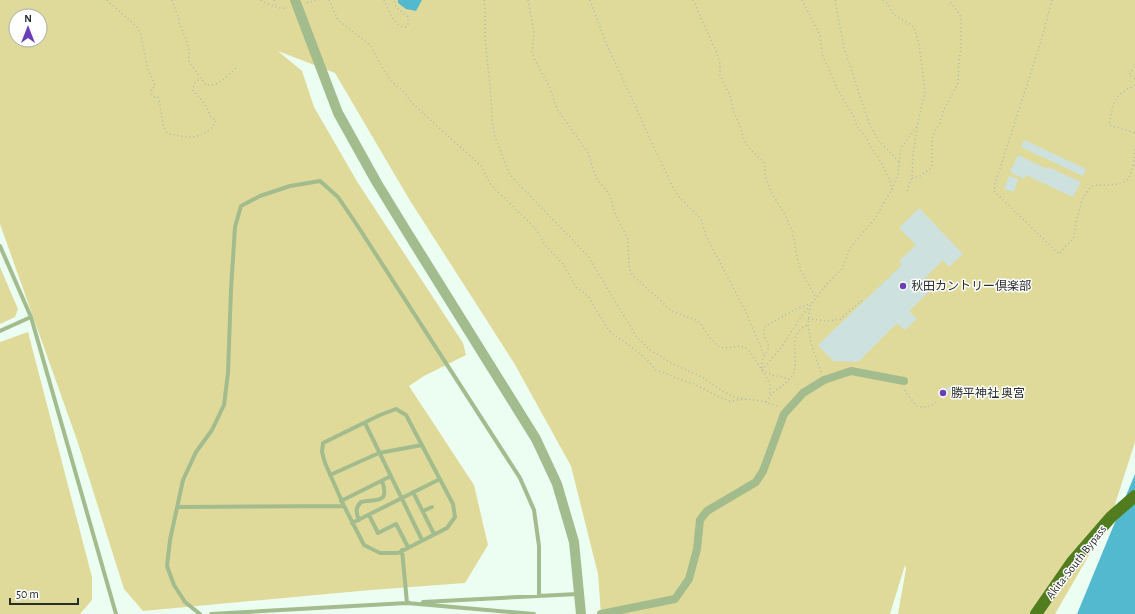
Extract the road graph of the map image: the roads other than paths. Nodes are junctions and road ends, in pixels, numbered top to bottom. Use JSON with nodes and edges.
{"nodes":[{"id":1,"x":296,"y":4,"type":"edge"},
{"id":2,"x":0,"y":246,"type":"edge"},
{"id":3,"x":31,"y":317,"type":"junction"},
{"id":4,"x":0,"y":331,"type":"edge"},
{"id":5,"x":904,"y":381,"type":"road end"},
{"id":6,"x":365,"y":423,"type":"junction"},
{"id":7,"x":422,"y":445,"type":"junction"},
{"id":8,"x":379,"y":453,"type":"junction"},
{"id":9,"x":330,"y":475,"type":"junction"},
{"id":10,"x":391,"y":476,"type":"junction"},
{"id":11,"x":440,"y":479,"type":"junction"},
{"id":12,"x":382,"y":481,"type":"junction"},
{"id":13,"x":413,"y":492,"type":"junction"},
{"id":14,"x":1135,"y":496,"type":"edge"},
{"id":15,"x":401,"y":498,"type":"junction"},
{"id":16,"x":342,"y":501,"type":"junction"},
{"id":17,"x":344,"y":506,"type":"junction"},
{"id":18,"x":177,"y":507,"type":"junction"},
{"id":19,"x":432,"y":507,"type":"dead end"},
{"id":20,"x":422,"y":511,"type":"junction"},
{"id":21,"x":369,"y":515,"type":"junction"},
{"id":22,"x":359,"y":520,"type":"junction"},
{"id":23,"x":352,"y":523,"type":"junction"},
{"id":24,"x":434,"y":534,"type":"junction"},
{"id":25,"x":422,"y":540,"type":"junction"},
{"id":26,"x":408,"y":547,"type":"junction"},
{"id":27,"x":402,"y":550,"type":"junction"},
{"id":28,"x":578,"y":594,"type":"junction"},
{"id":29,"x":539,"y":595,"type":"junction"},
{"id":30,"x":407,"y":603,"type":"junction"},
{"id":31,"x":116,"y":614,"type":"edge"},
{"id":32,"x":200,"y":614,"type":"edge"},
{"id":33,"x":211,"y":614,"type":"edge"},
{"id":34,"x":534,"y":614,"type":"edge"},
{"id":35,"x":580,"y":614,"type":"edge"},
{"id":36,"x":601,"y":614,"type":"edge"},
{"id":37,"x":1036,"y":614,"type":"edge"}],
"edges":[{"from":1,"to":28,"type":"street"},
{"from":2,"to":3,"type":"lane"},
{"from":3,"to":4,"type":"lane"},
{"from":3,"to":31,"type":"lane"},
{"from":5,"to":36,"type":"street"},
{"from":6,"to":7,"type":"lane"},
{"from":6,"to":8,"type":"lane"},
{"from":6,"to":9,"type":"lane"},
{"from":7,"to":8,"type":"lane"},
{"from":7,"to":11,"type":"lane"},
{"from":8,"to":9,"type":"lane"},
{"from":8,"to":10,"type":"lane"},
{"from":9,"to":16,"type":"lane"},
{"from":10,"to":12,"type":"lane"},
{"from":10,"to":15,"type":"lane"},
{"from":11,"to":13,"type":"lane"},
{"from":11,"to":24,"type":"lane"},
{"from":12,"to":16,"type":"lane"},
{"from":12,"to":22,"type":"lane"},
{"from":13,"to":15,"type":"lane"},
{"from":13,"to":20,"type":"lane"},
{"from":14,"to":37,"type":"highway","name":"Akita-South Bypass"},
{"from":15,"to":21,"type":"lane"},
{"from":15,"to":25,"type":"lane"},
{"from":16,"to":17,"type":"lane"},
{"from":17,"to":18,"type":"lane"},
{"from":17,"to":23,"type":"lane"},
{"from":18,"to":29,"type":"lane"},
{"from":18,"to":32,"type":"lane"},
{"from":19,"to":20,"type":"lane"},
{"from":20,"to":24,"type":"lane"},
{"from":21,"to":22,"type":"lane"},
{"from":21,"to":26,"type":"lane"},
{"from":22,"to":23,"type":"lane"},
{"from":23,"to":27,"type":"lane"},
{"from":24,"to":25,"type":"lane"},
{"from":25,"to":26,"type":"lane"},
{"from":26,"to":27,"type":"lane"},
{"from":27,"to":30,"type":"lane"},
{"from":28,"to":29,"type":"lane"},
{"from":28,"to":35,"type":"street"},
{"from":29,"to":30,"type":"lane"},
{"from":30,"to":33,"type":"lane"},
{"from":30,"to":34,"type":"lane"}]}
